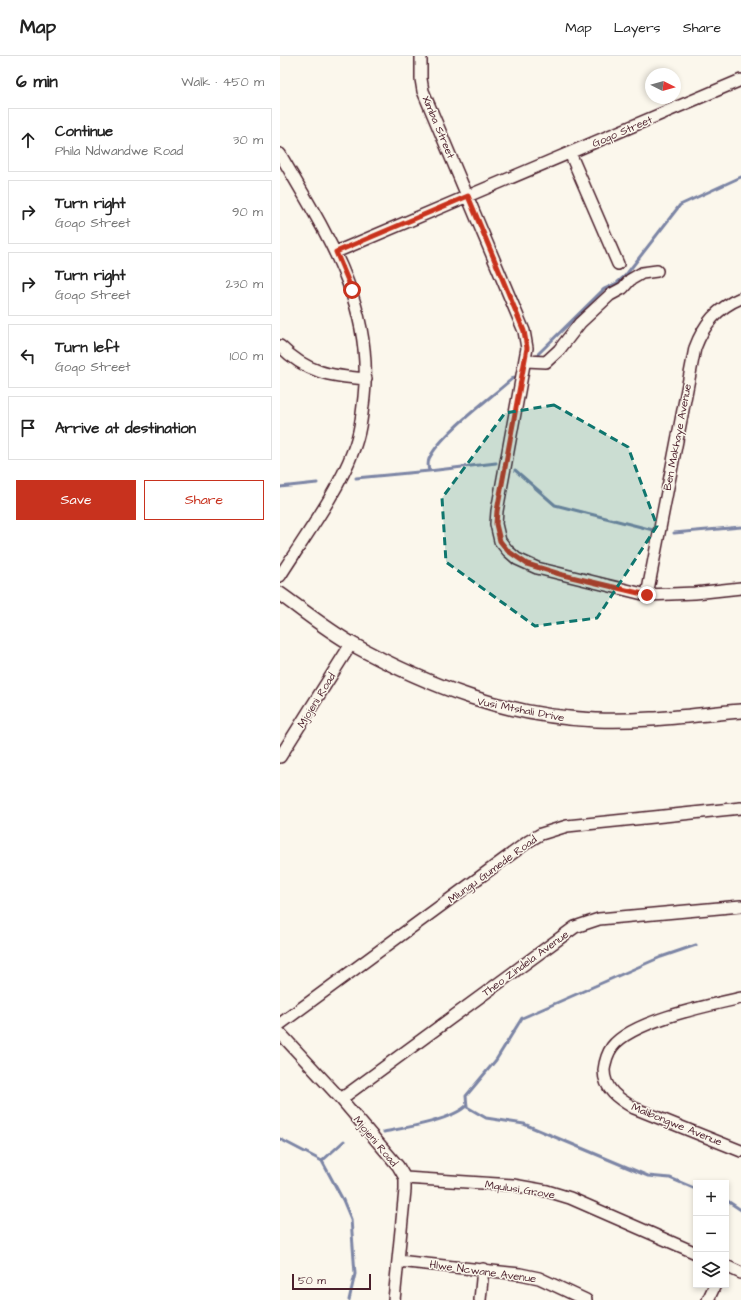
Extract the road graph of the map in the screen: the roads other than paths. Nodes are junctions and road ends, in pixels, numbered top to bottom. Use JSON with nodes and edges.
{"nodes":[{"id":1,"x":421,"y":56,"type":"edge"},
{"id":2,"x":741,"y":80,"type":"edge"},
{"id":3,"x":570,"y":153,"type":"junction"},
{"id":4,"x":280,"y":154,"type":"edge"},
{"id":5,"x":468,"y":196,"type":"junction"},
{"id":6,"x":336,"y":252,"type":"junction"},
{"id":7,"x":618,"y":264,"type":"dead end"},
{"id":8,"x":657,"y":271,"type":"dead end"},
{"id":9,"x":741,"y":298,"type":"edge"},
{"id":10,"x":280,"y":346,"type":"edge"},
{"id":11,"x":526,"y":360,"type":"junction"},
{"id":12,"x":366,"y":379,"type":"junction"},
{"id":13,"x":280,"y":576,"type":"edge"},
{"id":14,"x":741,"y":588,"type":"edge"},
{"id":15,"x":280,"y":594,"type":"edge"},
{"id":16,"x":647,"y":595,"type":"junction"},
{"id":17,"x":351,"y":644,"type":"junction"},
{"id":18,"x":741,"y":710,"type":"edge"},
{"id":19,"x":280,"y":757,"type":"edge"},
{"id":20,"x":741,"y":808,"type":"edge"},
{"id":21,"x":741,"y":906,"type":"edge"},
{"id":22,"x":741,"y":998,"type":"edge"},
{"id":23,"x":280,"y":1024,"type":"edge"},
{"id":24,"x":280,"y":1033,"type":"edge"},
{"id":25,"x":340,"y":1099,"type":"junction"},
{"id":26,"x":741,"y":1150,"type":"edge"},
{"id":27,"x":405,"y":1178,"type":"junction"},
{"id":28,"x":694,"y":1252,"type":"edge"},
{"id":29,"x":398,"y":1261,"type":"junction"},
{"id":30,"x":729,"y":1267,"type":"edge"},
{"id":31,"x":482,"y":1269,"type":"junction"},
{"id":32,"x":741,"y":1273,"type":"edge"},
{"id":33,"x":714,"y":1288,"type":"edge"},
{"id":34,"x":394,"y":1300,"type":"edge"},
{"id":35,"x":480,"y":1300,"type":"edge"},
{"id":36,"x":586,"y":1300,"type":"edge"},
{"id":37,"x":708,"y":1300,"type":"edge"}],
"edges":[{"from":1,"to":5,"type":"street","name":"Ximba Street"},
{"from":2,"to":3,"type":"street","name":"Goqo Street"},
{"from":3,"to":5,"type":"street","name":"Goqo Street"},
{"from":3,"to":7,"type":"street"},
{"from":4,"to":6,"type":"street"},
{"from":5,"to":6,"type":"street","name":"Goqo Street"},
{"from":5,"to":11,"type":"street"},
{"from":6,"to":12,"type":"street"},
{"from":8,"to":11,"type":"street"},
{"from":9,"to":16,"type":"street","name":"Ben Makhaye Avenue"},
{"from":10,"to":12,"type":"street"},
{"from":11,"to":16,"type":"street"},
{"from":12,"to":13,"type":"street"},
{"from":14,"to":16,"type":"street"},
{"from":15,"to":17,"type":"street","name":"Vusi Mtshali Drive"},
{"from":17,"to":18,"type":"street","name":"Vusi Mtshali Drive"},
{"from":17,"to":19,"type":"street","name":"Mjojeni Road"},
{"from":20,"to":23,"type":"street","name":"Mlungu Gumede Road"},
{"from":21,"to":25,"type":"street","name":"Theo Zindela Avenue"},
{"from":22,"to":26,"type":"street","name":"Malibongwe Avenue"},
{"from":24,"to":25,"type":"street","name":"Mjojeni Road"},
{"from":25,"to":27,"type":"street","name":"Mjojeni Road"},
{"from":27,"to":28,"type":"street","name":"Mqulusi Grove"},
{"from":27,"to":29,"type":"street","name":"Mjojeni Road"},
{"from":29,"to":31,"type":"street","name":"Hlwe Ncwane Avenue"},
{"from":29,"to":34,"type":"street","name":"Mjojeni Road"},
{"from":30,"to":32,"type":"street"},
{"from":31,"to":35,"type":"street"},
{"from":31,"to":36,"type":"street","name":"Hlwe Ncwane Avenue"},
{"from":33,"to":37,"type":"street"}]}
